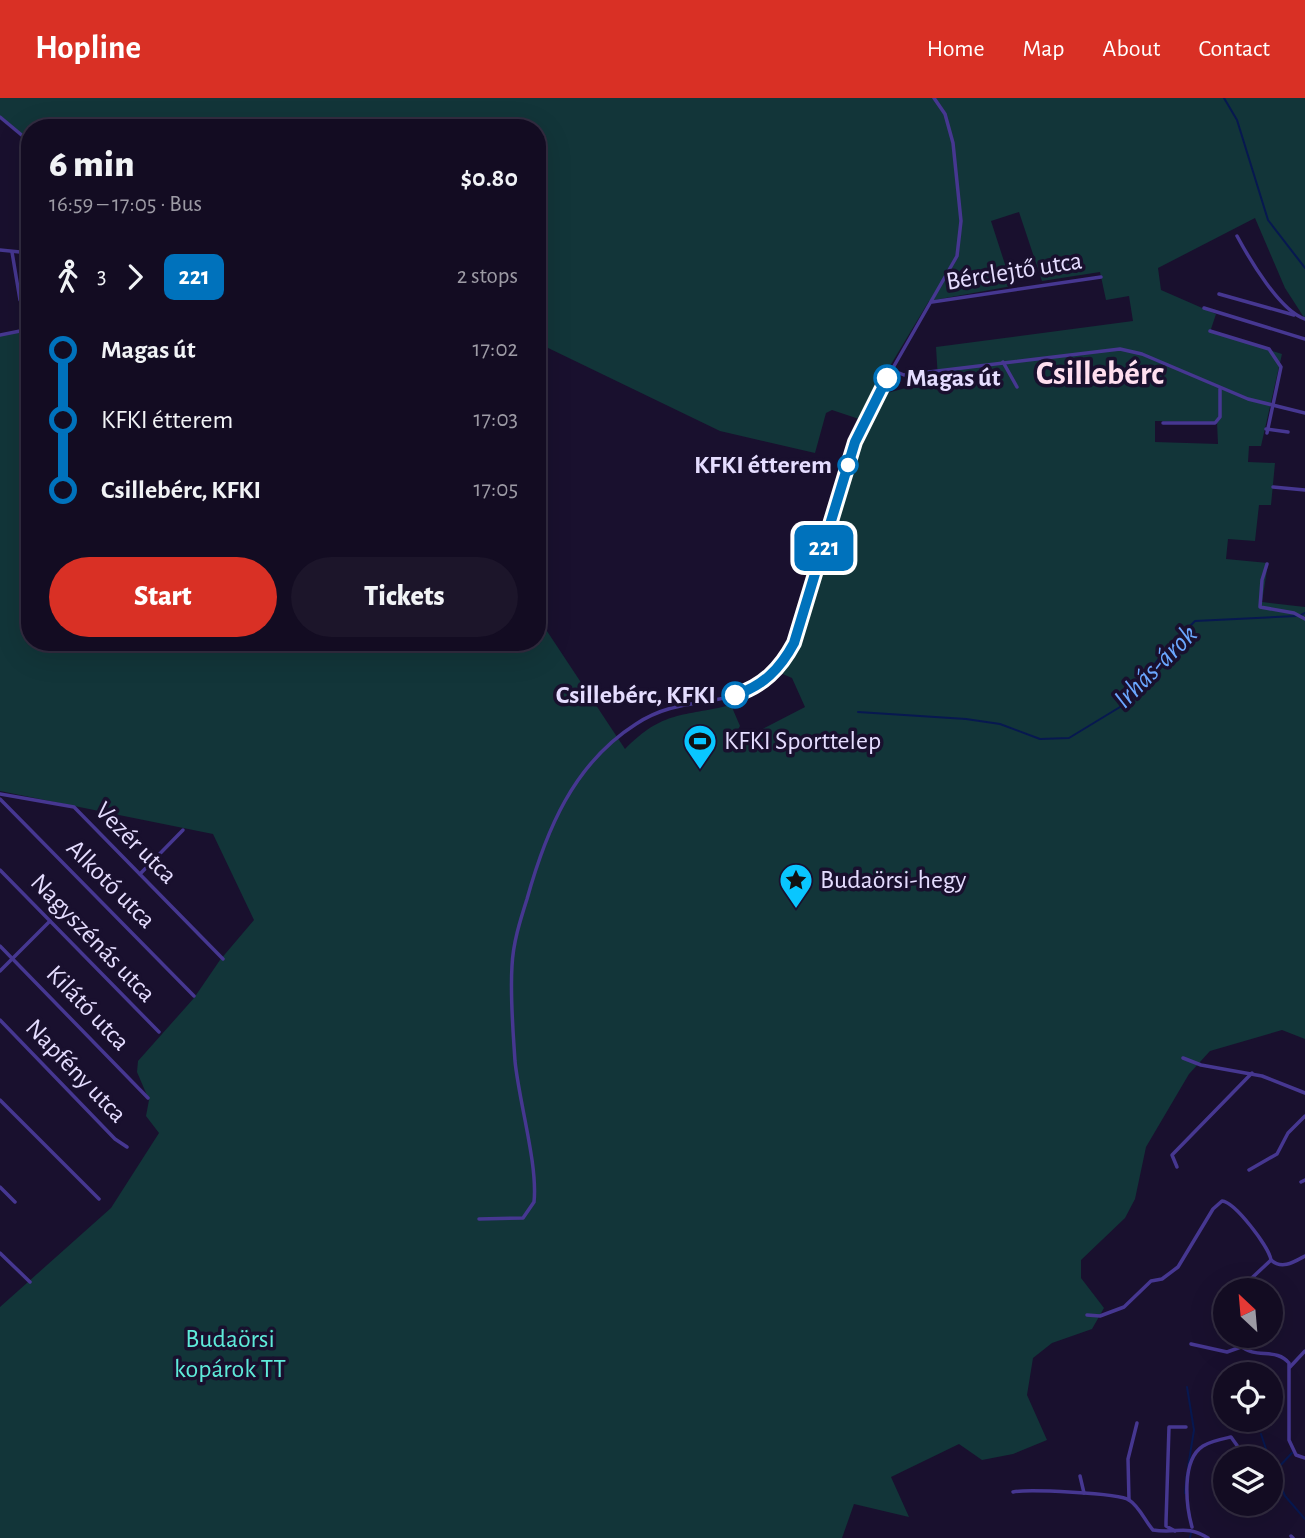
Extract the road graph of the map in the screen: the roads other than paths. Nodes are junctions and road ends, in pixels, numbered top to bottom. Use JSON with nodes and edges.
{"nodes":[{"id":1,"x":934,"y":98,"type":"edge"},
{"id":2,"x":0,"y":117,"type":"edge"},
{"id":3,"x":21,"y":134,"type":"edge"},
{"id":4,"x":1237,"y":236,"type":"dead end"},
{"id":5,"x":0,"y":250,"type":"edge"},
{"id":6,"x":12,"y":252,"type":"junction"},
{"id":7,"x":21,"y":252,"type":"edge"},
{"id":8,"x":1101,"y":276,"type":"dead end"},
{"id":9,"x":1219,"y":294,"type":"dead end"},
{"id":10,"x":20,"y":300,"type":"dead end"},
{"id":11,"x":932,"y":302,"type":"junction"},
{"id":12,"x":1204,"y":308,"type":"dead end"},
{"id":13,"x":1294,"y":315,"type":"junction"},
{"id":14,"x":1305,"y":319,"type":"edge"},
{"id":15,"x":21,"y":331,"type":"edge"},
{"id":16,"x":1210,"y":331,"type":"dead end"},
{"id":17,"x":0,"y":335,"type":"edge"},
{"id":18,"x":1305,"y":340,"type":"edge"},
{"id":19,"x":1012,"y":361,"type":"junction"},
{"id":20,"x":1003,"y":362,"type":"junction"},
{"id":21,"x":1009,"y":367,"type":"junction"},
{"id":22,"x":891,"y":370,"type":"junction"},
{"id":23,"x":1017,"y":387,"type":"dead end"},
{"id":24,"x":1220,"y":389,"type":"junction"},
{"id":25,"x":1271,"y":406,"type":"junction"},
{"id":26,"x":1305,"y":413,"type":"edge"},
{"id":27,"x":1163,"y":423,"type":"dead end"},
{"id":28,"x":1288,"y":432,"type":"dead end"},
{"id":29,"x":1273,"y":486,"type":"dead end"},
{"id":30,"x":1305,"y":490,"type":"edge"},
{"id":31,"x":1267,"y":564,"type":"dead end"},
{"id":32,"x":1305,"y":620,"type":"edge"},
{"id":33,"x":0,"y":794,"type":"edge"},
{"id":34,"x":0,"y":799,"type":"edge"},
{"id":35,"x":183,"y":830,"type":"dead end"},
{"id":36,"x":0,"y":870,"type":"edge"},
{"id":37,"x":140,"y":874,"type":"junction"},
{"id":38,"x":50,"y":922,"type":"junction"},
{"id":39,"x":0,"y":946,"type":"edge"},
{"id":40,"x":12,"y":959,"type":"junction"},
{"id":41,"x":223,"y":959,"type":"dead end"},
{"id":42,"x":0,"y":971,"type":"edge"},
{"id":43,"x":194,"y":996,"type":"dead end"},
{"id":44,"x":0,"y":1020,"type":"edge"},
{"id":45,"x":159,"y":1032,"type":"dead end"},
{"id":46,"x":1183,"y":1058,"type":"dead end"},
{"id":47,"x":1252,"y":1073,"type":"junction"},
{"id":48,"x":1305,"y":1093,"type":"edge"},
{"id":49,"x":148,"y":1098,"type":"dead end"},
{"id":50,"x":0,"y":1100,"type":"edge"},
{"id":51,"x":1305,"y":1116,"type":"edge"},
{"id":52,"x":127,"y":1147,"type":"dead end"},
{"id":53,"x":1177,"y":1167,"type":"dead end"},
{"id":54,"x":1250,"y":1170,"type":"dead end"},
{"id":55,"x":0,"y":1187,"type":"edge"},
{"id":56,"x":99,"y":1199,"type":"dead end"},
{"id":57,"x":15,"y":1202,"type":"dead end"},
{"id":58,"x":479,"y":1219,"type":"dead end"},
{"id":59,"x":0,"y":1253,"type":"edge"},
{"id":60,"x":1305,"y":1256,"type":"edge"},
{"id":61,"x":1271,"y":1260,"type":"junction"},
{"id":62,"x":1252,"y":1278,"type":"edge"},
{"id":63,"x":30,"y":1282,"type":"dead end"},
{"id":64,"x":1087,"y":1315,"type":"dead end"},
{"id":65,"x":1191,"y":1343,"type":"dead end"},
{"id":66,"x":1238,"y":1348,"type":"edge"},
{"id":67,"x":1243,"y":1348,"type":"edge"},
{"id":68,"x":1305,"y":1351,"type":"edge"},
{"id":69,"x":1290,"y":1367,"type":"junction"},
{"id":70,"x":1137,"y":1423,"type":"dead end"},
{"id":71,"x":1186,"y":1427,"type":"dead end"},
{"id":72,"x":1238,"y":1446,"type":"edge"},
{"id":73,"x":1305,"y":1458,"type":"edge"},
{"id":74,"x":1080,"y":1476,"type":"dead end"},
{"id":75,"x":1013,"y":1492,"type":"dead end"},
{"id":76,"x":1084,"y":1493,"type":"junction"},
{"id":77,"x":1129,"y":1500,"type":"junction"},
{"id":78,"x":1193,"y":1529,"type":"junction"},
{"id":79,"x":1177,"y":1531,"type":"junction"},
{"id":80,"x":1208,"y":1538,"type":"edge"}],
"edges":[{"from":1,"to":11,"type":"street"},
{"from":2,"to":3,"type":"street"},
{"from":4,"to":13,"type":"street"},
{"from":5,"to":6,"type":"street"},
{"from":6,"to":7,"type":"street"},
{"from":6,"to":10,"type":"street"},
{"from":8,"to":11,"type":"street","name":"Bérclejtő utca"},
{"from":9,"to":13,"type":"street"},
{"from":11,"to":22,"type":"street"},
{"from":12,"to":18,"type":"street"},
{"from":13,"to":14,"type":"street"},
{"from":15,"to":17,"type":"street"},
{"from":16,"to":25,"type":"street"},
{"from":19,"to":20,"type":"street"},
{"from":19,"to":21,"type":"street"},
{"from":19,"to":24,"type":"street"},
{"from":20,"to":21,"type":"street"},
{"from":20,"to":22,"type":"street"},
{"from":21,"to":23,"type":"street"},
{"from":22,"to":58,"type":"street"},
{"from":24,"to":25,"type":"street"},
{"from":24,"to":27,"type":"street"},
{"from":25,"to":26,"type":"street"},
{"from":25,"to":28,"type":"street"},
{"from":29,"to":30,"type":"street"},
{"from":31,"to":32,"type":"street"},
{"from":33,"to":37,"type":"street","name":"Vezér utca"},
{"from":34,"to":43,"type":"street","name":"Alkotó utca"},
{"from":35,"to":37,"type":"street"},
{"from":36,"to":38,"type":"street","name":"Nagyszénás utca"},
{"from":37,"to":41,"type":"street","name":"Vezér utca"},
{"from":38,"to":40,"type":"street"},
{"from":38,"to":45,"type":"street","name":"Nagyszénás utca"},
{"from":39,"to":40,"type":"street","name":"Kilátó utca"},
{"from":40,"to":42,"type":"street"},
{"from":40,"to":49,"type":"street","name":"Kilátó utca"},
{"from":44,"to":52,"type":"street","name":"Napfény utca"},
{"from":46,"to":47,"type":"street"},
{"from":47,"to":48,"type":"street"},
{"from":47,"to":53,"type":"street"},
{"from":50,"to":56,"type":"street"},
{"from":51,"to":54,"type":"street"},
{"from":55,"to":57,"type":"street"},
{"from":59,"to":63,"type":"street"},
{"from":60,"to":61,"type":"street"},
{"from":61,"to":62,"type":"street"},
{"from":61,"to":64,"type":"street"},
{"from":65,"to":66,"type":"street"},
{"from":67,"to":69,"type":"street"},
{"from":68,"to":69,"type":"street"},
{"from":69,"to":73,"type":"street"},
{"from":70,"to":77,"type":"street"},
{"from":71,"to":79,"type":"street"},
{"from":72,"to":78,"type":"street"},
{"from":74,"to":76,"type":"street"},
{"from":75,"to":76,"type":"street"},
{"from":76,"to":77,"type":"street"},
{"from":77,"to":79,"type":"street"},
{"from":78,"to":79,"type":"street"},
{"from":78,"to":80,"type":"street"}]}
